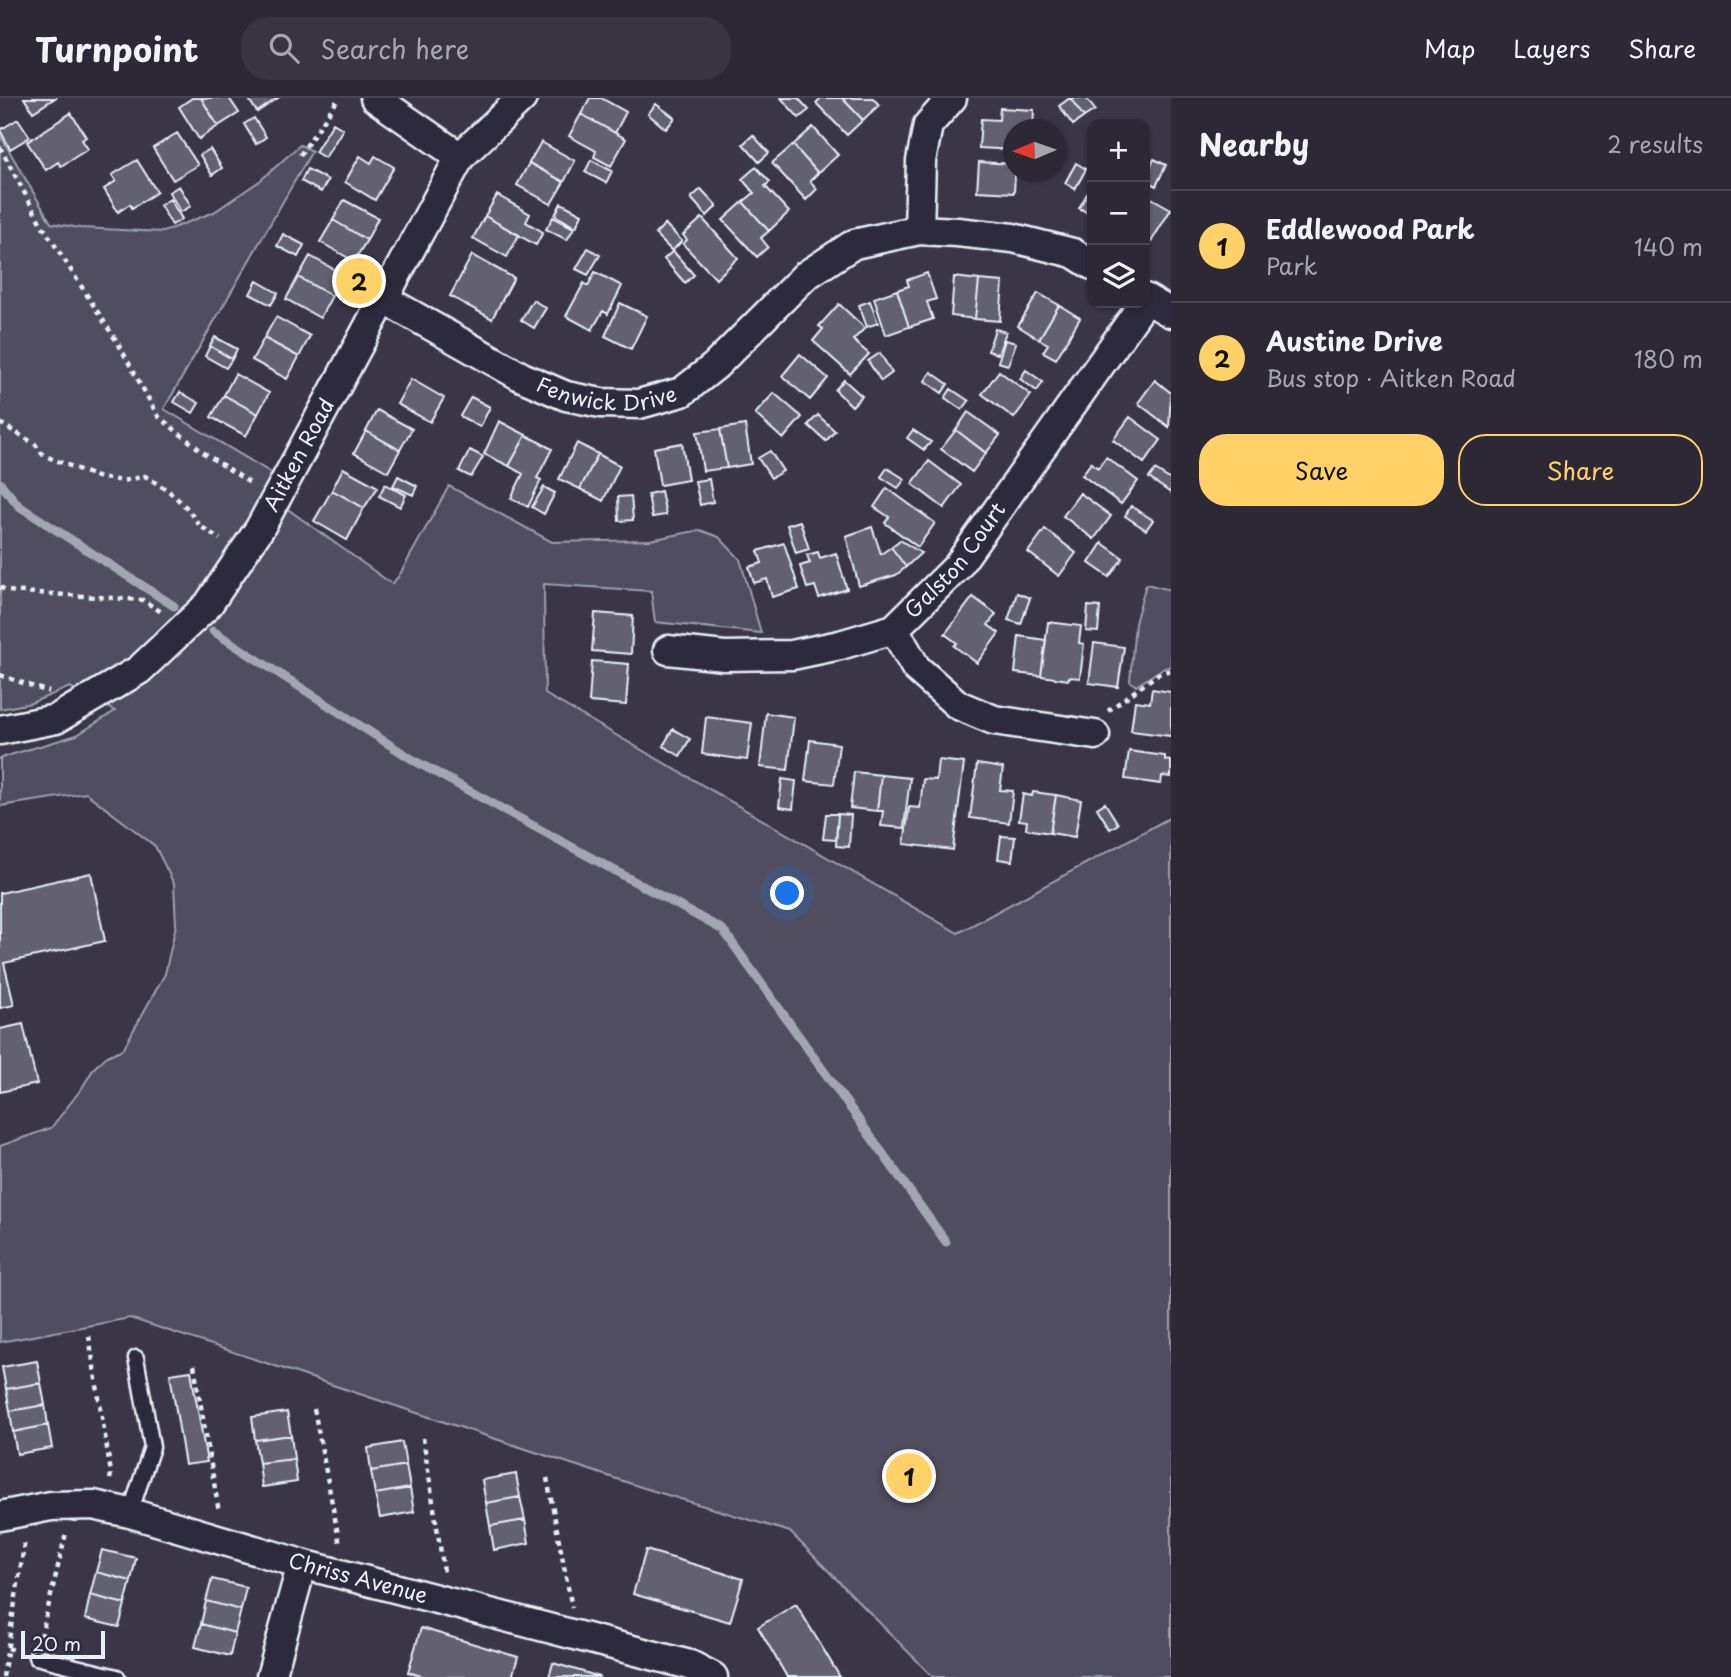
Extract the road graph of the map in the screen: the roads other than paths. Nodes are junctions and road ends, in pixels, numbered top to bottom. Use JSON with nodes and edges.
{"nodes":[{"id":1,"x":375,"y":98,"type":"edge"},
{"id":2,"x":522,"y":98,"type":"edge"},
{"id":3,"x":952,"y":98,"type":"edge"},
{"id":4,"x":460,"y":157,"type":"junction"},
{"id":5,"x":919,"y":230,"type":"junction"},
{"id":6,"x":1087,"y":262,"type":"edge"},
{"id":7,"x":383,"y":299,"type":"junction"},
{"id":8,"x":1150,"y":303,"type":"edge"},
{"id":9,"x":1140,"y":308,"type":"edge"},
{"id":10,"x":1171,"y":313,"type":"edge"},
{"id":11,"x":894,"y":629,"type":"junction"},
{"id":12,"x":668,"y":650,"type":"dead end"},
{"id":13,"x":0,"y":730,"type":"edge"},
{"id":14,"x":1095,"y":735,"type":"road end"},
{"id":15,"x":136,"y":1358,"type":"dead end"},
{"id":16,"x":118,"y":1510,"type":"junction"},
{"id":17,"x":0,"y":1516,"type":"edge"},
{"id":18,"x":302,"y":1564,"type":"junction"},
{"id":19,"x":36,"y":1657,"type":"road end"},
{"id":20,"x":117,"y":1677,"type":"edge"},
{"id":21,"x":271,"y":1677,"type":"edge"},
{"id":22,"x":713,"y":1677,"type":"edge"}],
"edges":[{"from":1,"to":4,"type":"street"},
{"from":2,"to":4,"type":"street","name":"Aitken Road"},
{"from":3,"to":5,"type":"street"},
{"from":4,"to":7,"type":"street","name":"Aitken Road"},
{"from":5,"to":6,"type":"street","name":"Fenwick Drive"},
{"from":5,"to":7,"type":"street","name":"Fenwick Drive"},
{"from":7,"to":13,"type":"street","name":"Aitken Road"},
{"from":8,"to":10,"type":"street"},
{"from":9,"to":11,"type":"street","name":"Galston Court"},
{"from":11,"to":12,"type":"street","name":"Galston Court"},
{"from":11,"to":14,"type":"street"},
{"from":15,"to":16,"type":"lane"},
{"from":16,"to":17,"type":"street","name":"Chriss Avenue"},
{"from":16,"to":18,"type":"street","name":"Chriss Avenue"},
{"from":18,"to":21,"type":"street"},
{"from":18,"to":22,"type":"street","name":"Chriss Avenue"},
{"from":19,"to":20,"type":"lane"}]}
